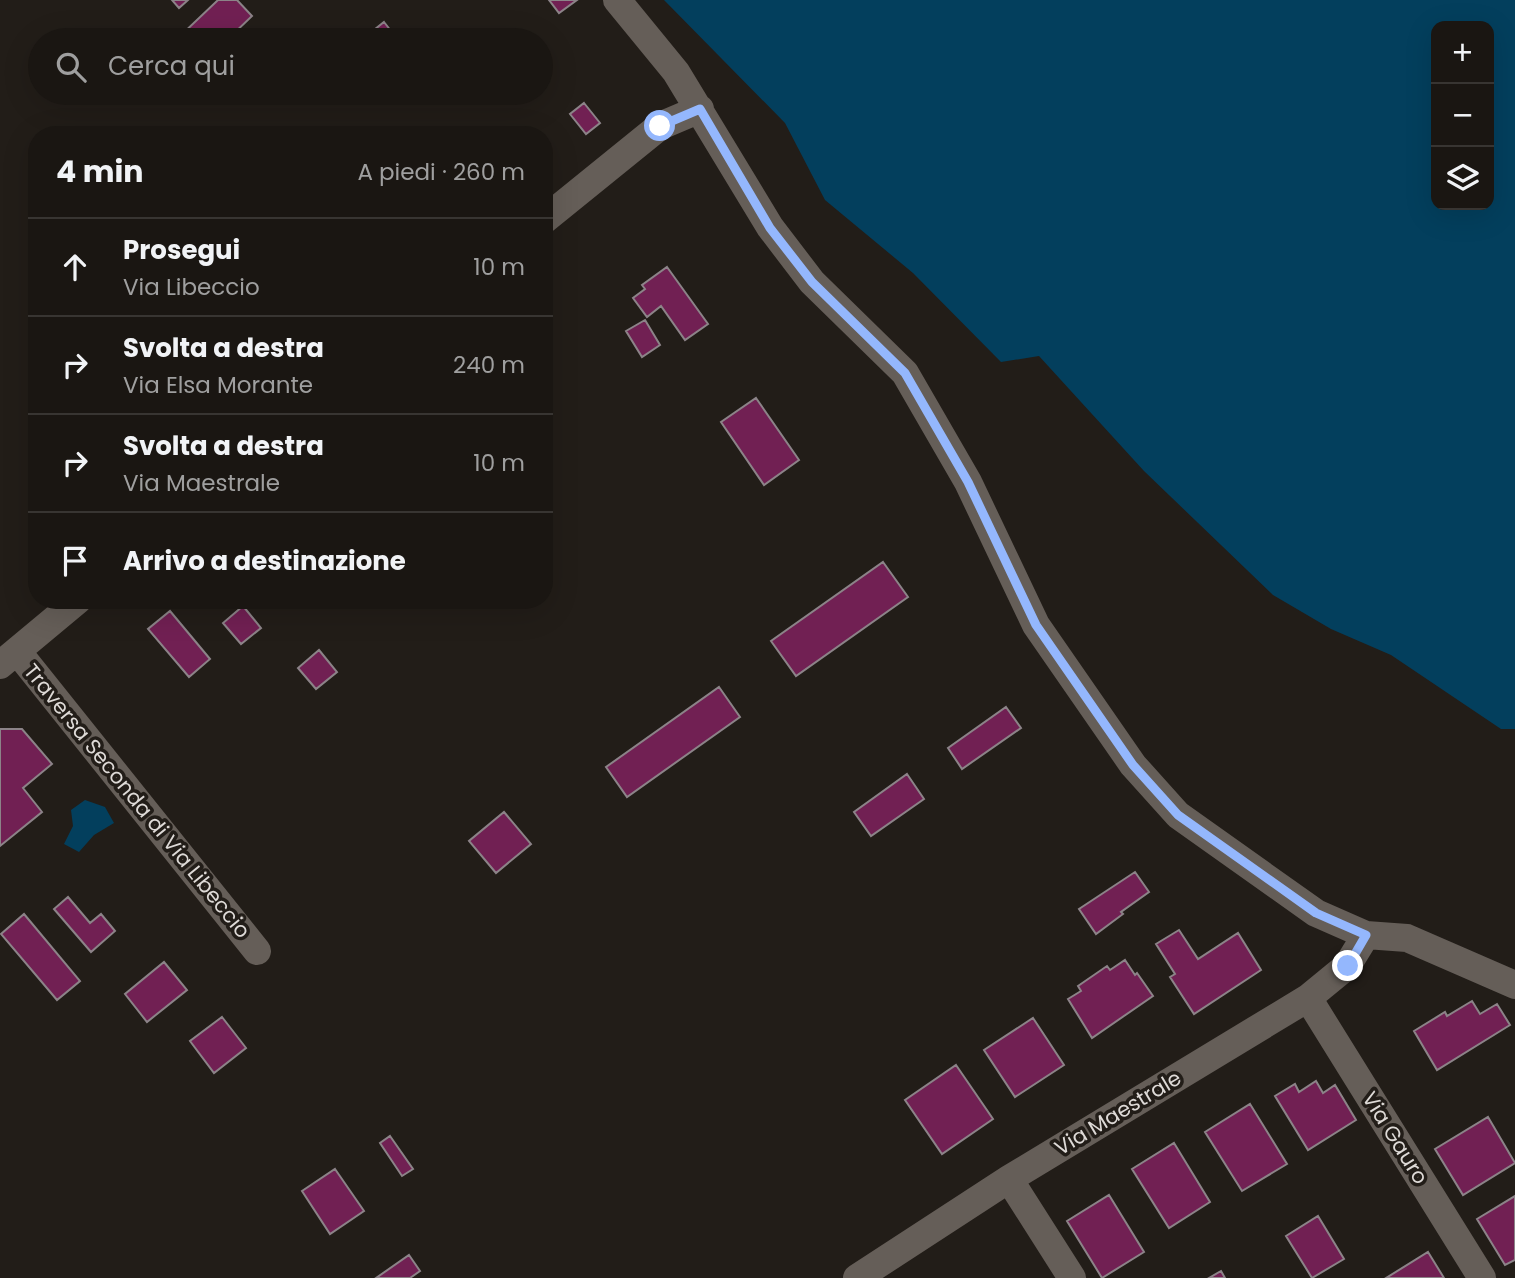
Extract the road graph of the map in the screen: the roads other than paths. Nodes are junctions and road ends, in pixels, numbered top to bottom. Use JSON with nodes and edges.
{"nodes":[{"id":1,"x":617,"y":0,"type":"edge"},
{"id":2,"x":700,"y":109,"type":"junction"},
{"id":3,"x":553,"y":213,"type":"edge"},
{"id":4,"x":67,"y":609,"type":"edge"},
{"id":5,"x":9,"y":658,"type":"edge"},
{"id":6,"x":1366,"y":935,"type":"junction"},
{"id":7,"x":257,"y":951,"type":"dead end"},
{"id":8,"x":1515,"y":985,"type":"edge"},
{"id":9,"x":1308,"y":998,"type":"junction"},
{"id":10,"x":1009,"y":1179,"type":"junction"},
{"id":11,"x":856,"y":1278,"type":"edge"},
{"id":12,"x":1072,"y":1278,"type":"edge"},
{"id":13,"x":1482,"y":1278,"type":"edge"}],
"edges":[{"from":1,"to":2,"type":"street"},
{"from":2,"to":3,"type":"street"},
{"from":2,"to":6,"type":"street"},
{"from":4,"to":5,"type":"street"},
{"from":5,"to":7,"type":"street","name":"Traversa Seconda di Via Libeccio"},
{"from":6,"to":8,"type":"street"},
{"from":6,"to":9,"type":"street","name":"Via Maestrale"},
{"from":9,"to":10,"type":"street","name":"Via Maestrale"},
{"from":9,"to":13,"type":"street","name":"Via Gauro"},
{"from":10,"to":11,"type":"street","name":"Via Maestrale"},
{"from":10,"to":12,"type":"street"}]}
